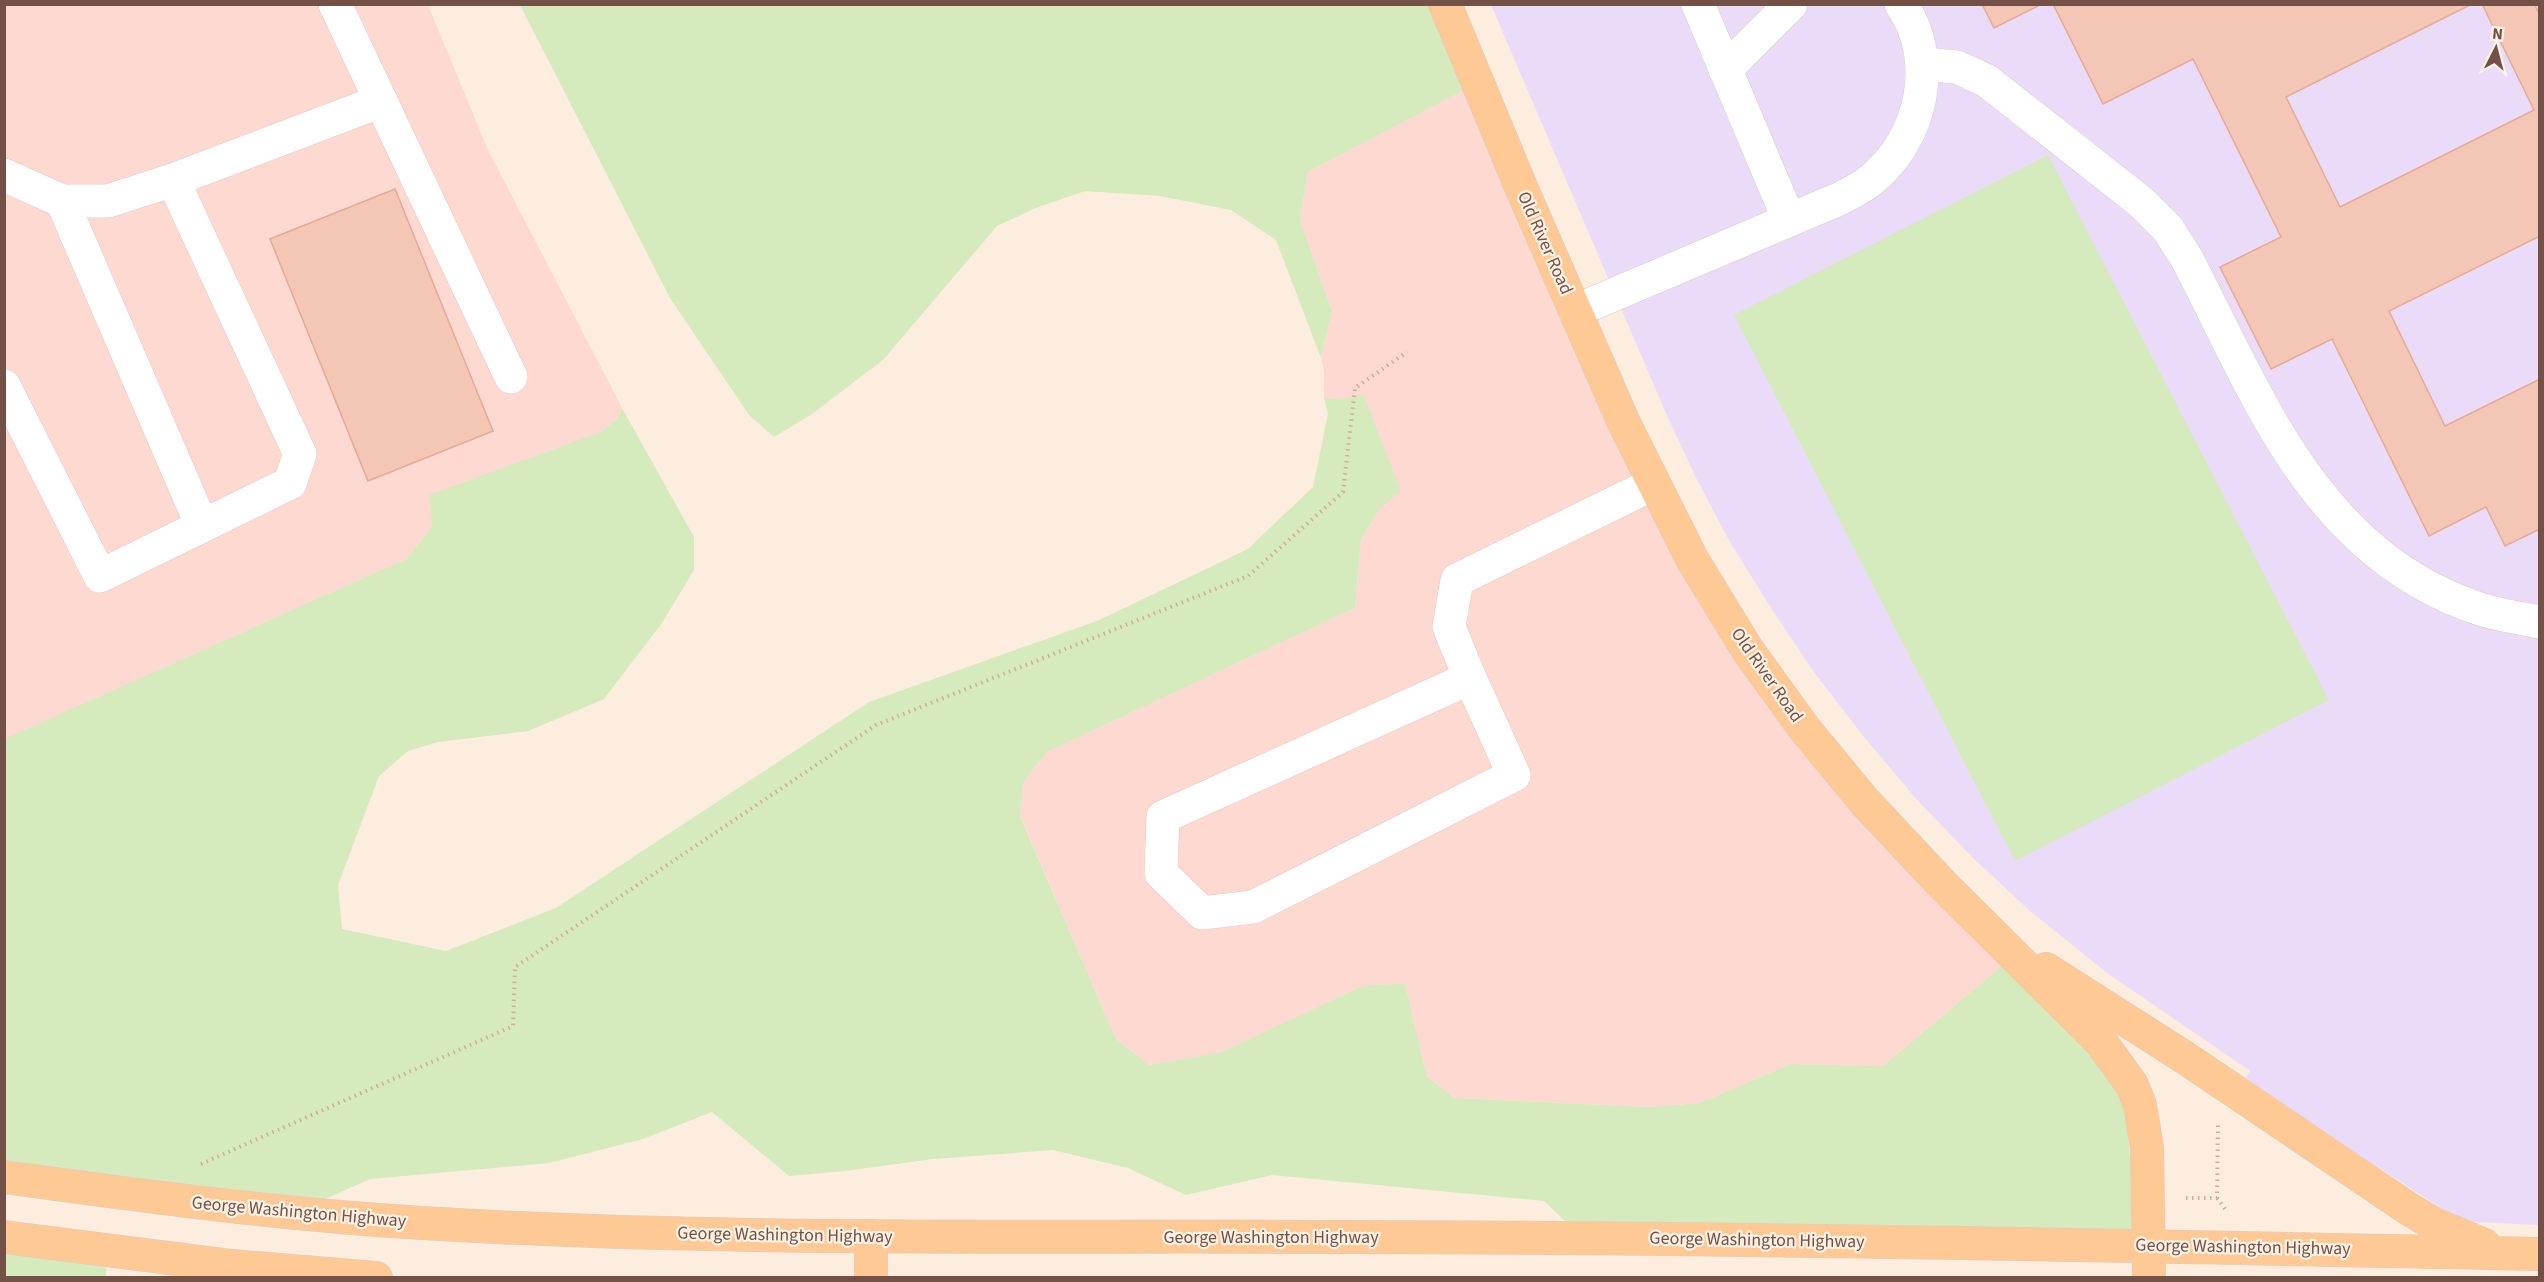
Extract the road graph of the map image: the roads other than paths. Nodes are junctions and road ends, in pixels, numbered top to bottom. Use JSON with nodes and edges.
{"nodes":[{"id":1,"x":335,"y":4,"type":"edge"},
{"id":2,"x":1445,"y":4,"type":"edge"},
{"id":3,"x":1698,"y":4,"type":"edge"},
{"id":4,"x":1791,"y":4,"type":"edge"},
{"id":5,"x":1901,"y":4,"type":"edge"},
{"id":6,"x":1922,"y":64,"type":"junction"},
{"id":7,"x":1725,"y":70,"type":"junction"},
{"id":8,"x":381,"y":101,"type":"junction"},
{"id":9,"x":4,"y":175,"type":"edge"},
{"id":10,"x":173,"y":180,"type":"junction"},
{"id":11,"x":62,"y":201,"type":"junction"},
{"id":12,"x":1789,"y":220,"type":"junction"},
{"id":13,"x":1575,"y":311,"type":"junction"},
{"id":14,"x":511,"y":376,"type":"dead end"},
{"id":15,"x":4,"y":386,"type":"edge"},
{"id":16,"x":1653,"y":484,"type":"junction"},
{"id":17,"x":202,"y":526,"type":"junction"},
{"id":18,"x":2540,"y":622,"type":"edge"},
{"id":19,"x":1470,"y":678,"type":"junction"},
{"id":20,"x":1993,"y":935,"type":"junction"},
{"id":21,"x":4,"y":1177,"type":"edge"},
{"id":22,"x":871,"y":1236,"type":"junction"},
{"id":23,"x":4,"y":1237,"type":"edge"},
{"id":24,"x":2149,"y":1245,"type":"junction"},
{"id":25,"x":2527,"y":1253,"type":"edge"},
{"id":26,"x":376,"y":1278,"type":"edge"},
{"id":27,"x":871,"y":1278,"type":"edge"},
{"id":28,"x":2149,"y":1278,"type":"edge"}],
"edges":[{"from":1,"to":8,"type":"lane"},
{"from":2,"to":13,"type":"main road","name":"Old River Road"},
{"from":3,"to":7,"type":"lane"},
{"from":4,"to":7,"type":"lane"},
{"from":5,"to":6,"type":"lane"},
{"from":6,"to":12,"type":"lane"},
{"from":6,"to":18,"type":"lane"},
{"from":7,"to":12,"type":"lane"},
{"from":8,"to":10,"type":"lane"},
{"from":8,"to":14,"type":"lane"},
{"from":9,"to":11,"type":"lane"},
{"from":10,"to":11,"type":"lane"},
{"from":10,"to":17,"type":"lane"},
{"from":11,"to":17,"type":"lane"},
{"from":12,"to":13,"type":"lane"},
{"from":13,"to":16,"type":"main road","name":"Old River Road"},
{"from":15,"to":17,"type":"lane"},
{"from":16,"to":19,"type":"lane"},
{"from":16,"to":20,"type":"main road","name":"Old River Road"},
{"from":19,"to":19,"type":"lane"},
{"from":20,"to":24,"type":"main road","name":"Old River Road"},
{"from":20,"to":25,"type":"main road"},
{"from":21,"to":22,"type":"main road","name":"George Washington Highway"},
{"from":22,"to":24,"type":"main road","name":"George Washington Highway"},
{"from":22,"to":27,"type":"main road"},
{"from":23,"to":26,"type":"main road"},
{"from":24,"to":25,"type":"main road","name":"George Washington Highway"},
{"from":24,"to":28,"type":"main road","name":"Old River Road"}]}
